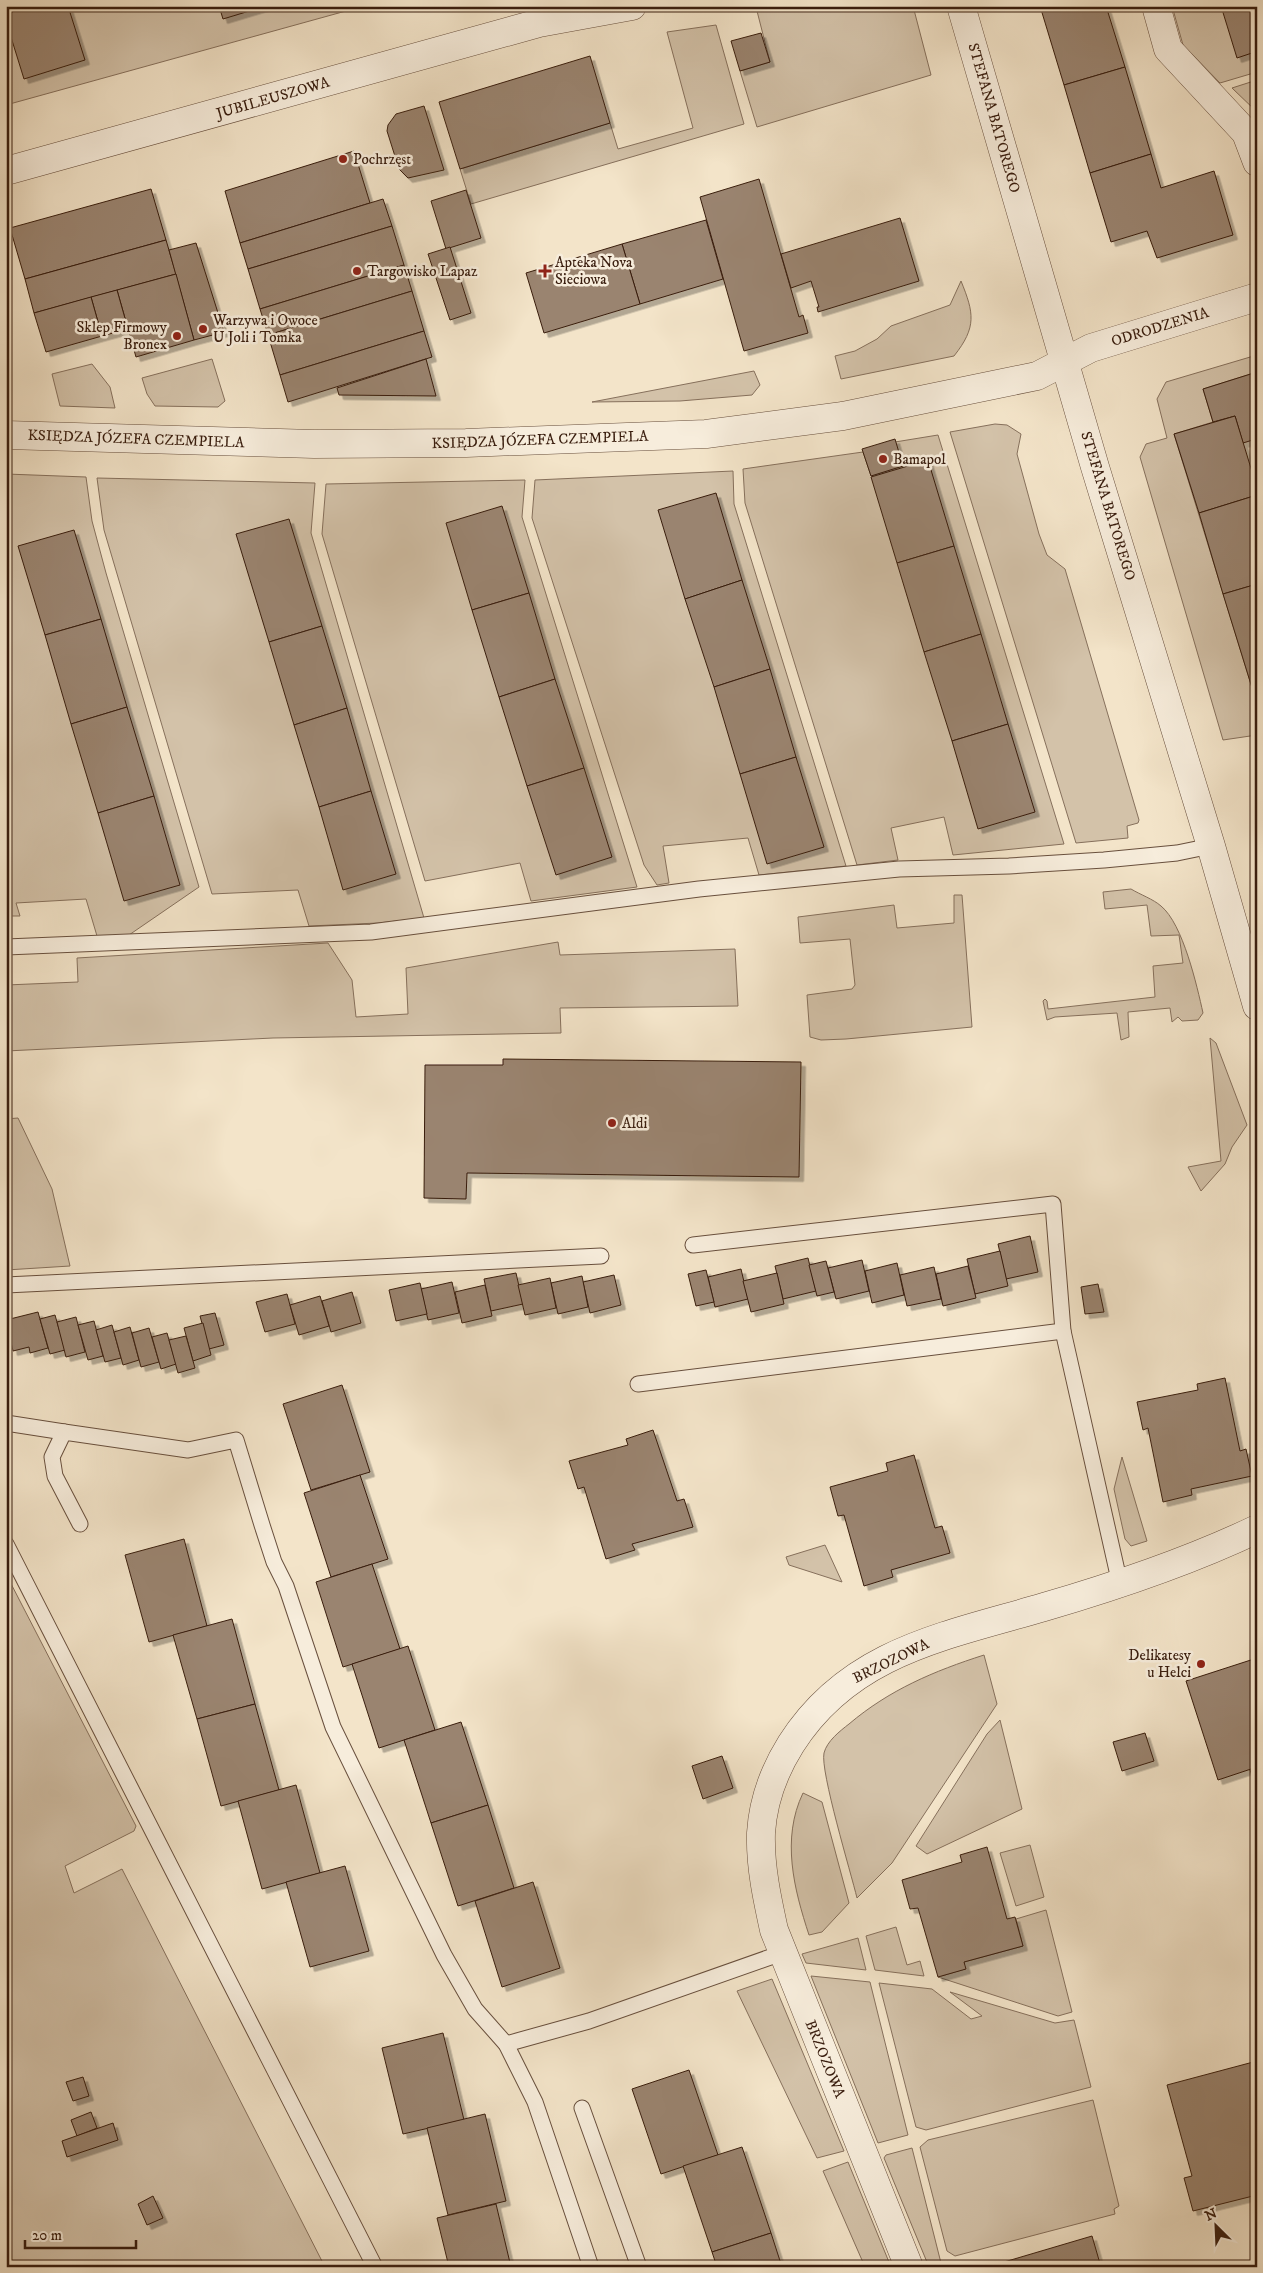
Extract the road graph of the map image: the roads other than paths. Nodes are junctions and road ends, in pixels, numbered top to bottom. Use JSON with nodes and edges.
{"nodes":[{"id":1,"x":632,"y":6,"type":"edge"},
{"id":2,"x":961,"y":6,"type":"edge"},
{"id":3,"x":1156,"y":6,"type":"edge"},
{"id":4,"x":537,"y":15,"type":"edge"},
{"id":5,"x":1257,"y":162,"type":"edge"},
{"id":6,"x":6,"y":172,"type":"edge"},
{"id":7,"x":1257,"y":297,"type":"edge"},
{"id":8,"x":1065,"y":360,"type":"junction"},
{"id":9,"x":6,"y":435,"type":"edge"},
{"id":10,"x":1211,"y":846,"type":"junction"},
{"id":11,"x":6,"y":948,"type":"edge"},
{"id":12,"x":1257,"y":1006,"type":"edge"},
{"id":13,"x":693,"y":1245,"type":"dead end"},
{"id":14,"x":602,"y":1256,"type":"dead end"},
{"id":15,"x":6,"y":1285,"type":"edge"},
{"id":16,"x":1063,"y":1331,"type":"junction"},
{"id":17,"x":638,"y":1384,"type":"dead end"},
{"id":18,"x":6,"y":1423,"type":"edge"},
{"id":19,"x":64,"y":1432,"type":"junction"},
{"id":20,"x":80,"y":1524,"type":"dead end"},
{"id":21,"x":1257,"y":1530,"type":"edge"},
{"id":22,"x":6,"y":1544,"type":"edge"},
{"id":23,"x":1120,"y":1584,"type":"junction"},
{"id":24,"x":782,"y":1953,"type":"junction"},
{"id":25,"x":506,"y":2044,"type":"junction"},
{"id":26,"x":582,"y":2108,"type":"dead end"},
{"id":27,"x":375,"y":2267,"type":"edge"},
{"id":28,"x":591,"y":2267,"type":"edge"},
{"id":29,"x":639,"y":2267,"type":"edge"},
{"id":30,"x":909,"y":2267,"type":"edge"}],
"edges":[{"from":1,"to":4,"type":"street","name":"JUBILEUSZOWA"},
{"from":2,"to":8,"type":"street","name":"STEFANA BATOREGO"},
{"from":3,"to":5,"type":"street"},
{"from":4,"to":6,"type":"street","name":"JUBILEUSZOWA"},
{"from":7,"to":8,"type":"street","name":"ODRODZENIA"},
{"from":8,"to":9,"type":"street","name":"KSIĘDZA JÓZEFA CZEMPIELA"},
{"from":8,"to":10,"type":"street","name":"STEFANA BATOREGO"},
{"from":10,"to":11,"type":"lane"},
{"from":10,"to":12,"type":"street","name":"STEFANA BATOREGO"},
{"from":13,"to":16,"type":"lane"},
{"from":14,"to":15,"type":"lane"},
{"from":16,"to":17,"type":"lane"},
{"from":16,"to":23,"type":"lane"},
{"from":18,"to":19,"type":"lane"},
{"from":19,"to":20,"type":"lane"},
{"from":19,"to":25,"type":"lane"},
{"from":21,"to":23,"type":"street","name":"BRZOZOWA"},
{"from":22,"to":27,"type":"lane"},
{"from":23,"to":24,"type":"street","name":"BRZOZOWA"},
{"from":24,"to":25,"type":"lane"},
{"from":24,"to":30,"type":"street","name":"BRZOZOWA"},
{"from":25,"to":28,"type":"lane"},
{"from":26,"to":29,"type":"lane"}]}
